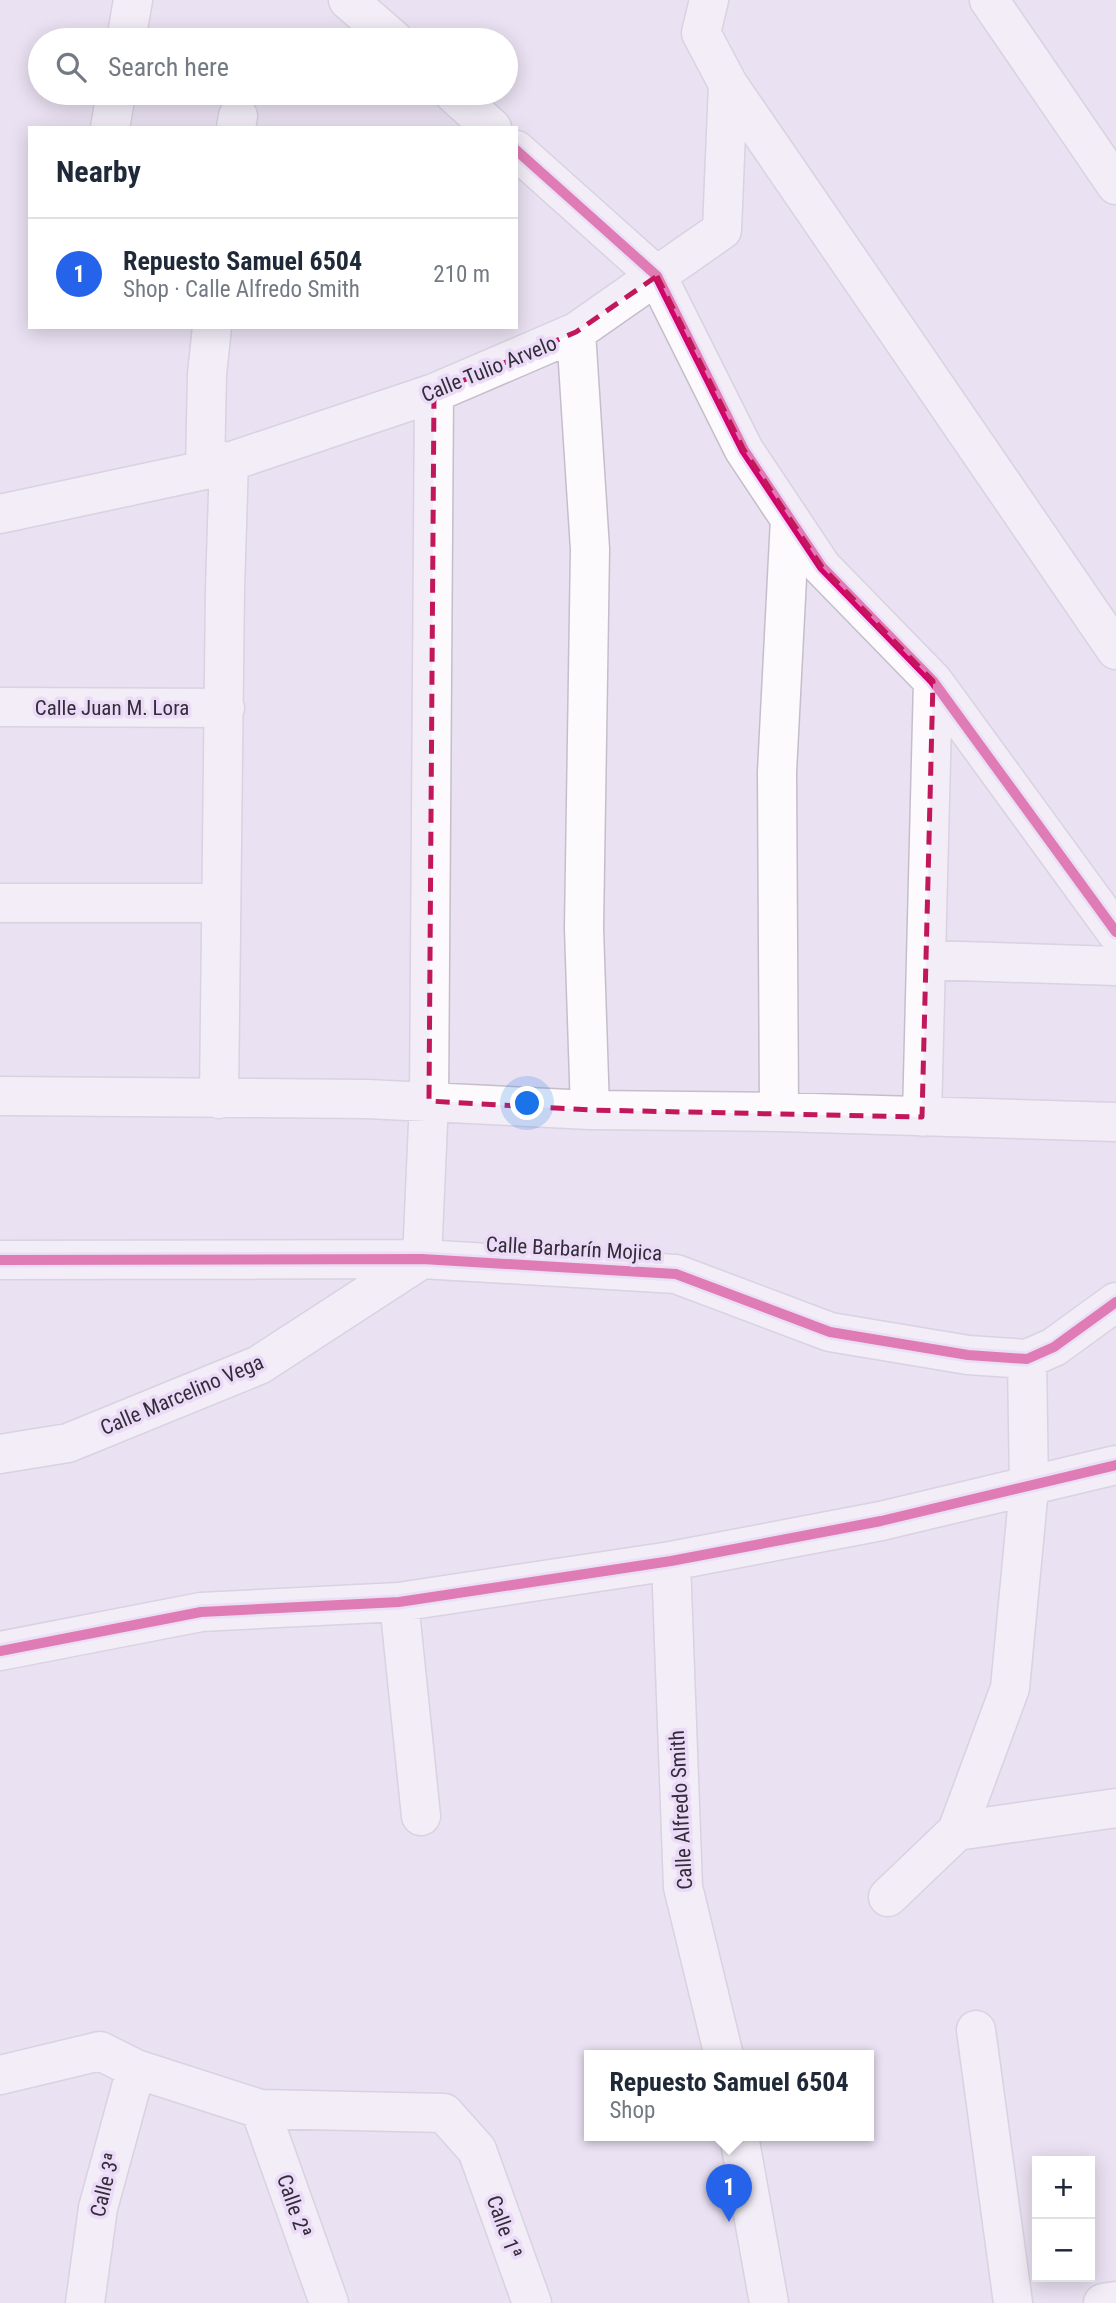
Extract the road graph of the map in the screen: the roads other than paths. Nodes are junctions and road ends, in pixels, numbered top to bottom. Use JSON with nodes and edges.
{"nodes":[{"id":1,"x":133,"y":0,"type":"edge"},
{"id":2,"x":348,"y":0,"type":"edge"},
{"id":3,"x":709,"y":0,"type":"edge"},
{"id":4,"x":989,"y":0,"type":"edge"},
{"id":5,"x":128,"y":28,"type":"edge"},
{"id":6,"x":380,"y":28,"type":"edge"},
{"id":7,"x":728,"y":84,"type":"junction"},
{"id":8,"x":114,"y":105,"type":"edge"},
{"id":9,"x":466,"y":105,"type":"edge"},
{"id":10,"x":110,"y":126,"type":"edge"},
{"id":11,"x":490,"y":126,"type":"edge"},
{"id":12,"x":518,"y":152,"type":"edge"},
{"id":13,"x":1116,"y":185,"type":"edge"},
{"id":14,"x":657,"y":276,"type":"junction"},
{"id":15,"x":212,"y":329,"type":"edge"},
{"id":16,"x":576,"y":332,"type":"junction"},
{"id":17,"x":434,"y":393,"type":"junction"},
{"id":18,"x":217,"y":465,"type":"junction"},
{"id":19,"x":0,"y":514,"type":"edge"},
{"id":20,"x":790,"y":519,"type":"junction"},
{"id":21,"x":1116,"y":650,"type":"edge"},
{"id":22,"x":933,"y":681,"type":"junction"},
{"id":23,"x":0,"y":707,"type":"edge"},
{"id":24,"x":225,"y":708,"type":"junction"},
{"id":25,"x":0,"y":903,"type":"edge"},
{"id":26,"x":220,"y":903,"type":"junction"},
{"id":27,"x":1116,"y":932,"type":"edge"},
{"id":28,"x":928,"y":960,"type":"junction"},
{"id":29,"x":1116,"y":966,"type":"edge"},
{"id":30,"x":0,"y":1096,"type":"edge"},
{"id":31,"x":219,"y":1099,"type":"junction"},
{"id":32,"x":429,"y":1101,"type":"junction"},
{"id":33,"x":590,"y":1110,"type":"junction"},
{"id":34,"x":779,"y":1112,"type":"junction"},
{"id":35,"x":922,"y":1117,"type":"junction"},
{"id":36,"x":1116,"y":1122,"type":"edge"},
{"id":37,"x":422,"y":1259,"type":"junction"},
{"id":38,"x":0,"y":1260,"type":"edge"},
{"id":39,"x":1116,"y":1303,"type":"edge"},
{"id":40,"x":1027,"y":1359,"type":"junction"},
{"id":41,"x":0,"y":1454,"type":"edge"},
{"id":42,"x":1116,"y":1465,"type":"edge"},
{"id":43,"x":1029,"y":1488,"type":"junction"},
{"id":44,"x":671,"y":1561,"type":"junction"},
{"id":45,"x":400,"y":1602,"type":"junction"},
{"id":46,"x":0,"y":1651,"type":"edge"},
{"id":47,"x":1116,"y":1808,"type":"edge"},
{"id":48,"x":421,"y":1816,"type":"dead end"},
{"id":49,"x":957,"y":1831,"type":"junction"},
{"id":50,"x":888,"y":1897,"type":"dead end"},
{"id":51,"x":976,"y":2030,"type":"dead end"},
{"id":52,"x":723,"y":2050,"type":"edge"},
{"id":53,"x":136,"y":2068,"type":"junction"},
{"id":54,"x":0,"y":2075,"type":"edge"},
{"id":55,"x":260,"y":2109,"type":"junction"},
{"id":56,"x":740,"y":2141,"type":"edge"},
{"id":57,"x":1116,"y":2301,"type":"edge"},
{"id":58,"x":85,"y":2303,"type":"edge"},
{"id":59,"x":329,"y":2303,"type":"edge"},
{"id":60,"x":532,"y":2303,"type":"edge"},
{"id":61,"x":769,"y":2303,"type":"edge"},
{"id":62,"x":1013,"y":2303,"type":"edge"},
{"id":63,"x":1103,"y":2303,"type":"edge"}],
"edges":[{"from":1,"to":5,"type":"street"},
{"from":2,"to":6,"type":"street"},
{"from":3,"to":7,"type":"street"},
{"from":4,"to":13,"type":"street"},
{"from":7,"to":14,"type":"street","name":"Calle Tulio Arvelo"},
{"from":7,"to":21,"type":"street"},
{"from":8,"to":10,"type":"street"},
{"from":9,"to":11,"type":"street"},
{"from":12,"to":14,"type":"street"},
{"from":14,"to":16,"type":"street","name":"Calle Tulio Arvelo"},
{"from":14,"to":20,"type":"street"},
{"from":15,"to":18,"type":"street"},
{"from":16,"to":17,"type":"street","name":"Calle Tulio Arvelo"},
{"from":16,"to":33,"type":"street"},
{"from":17,"to":18,"type":"street","name":"Calle Tulio Arvelo"},
{"from":17,"to":32,"type":"street"},
{"from":18,"to":19,"type":"street","name":"Calle Tulio Arvelo"},
{"from":18,"to":24,"type":"street"},
{"from":20,"to":22,"type":"street"},
{"from":20,"to":34,"type":"street"},
{"from":22,"to":27,"type":"street"},
{"from":22,"to":28,"type":"street"},
{"from":23,"to":24,"type":"street","name":"Calle Juan M. Lora"},
{"from":24,"to":26,"type":"street"},
{"from":25,"to":26,"type":"street"},
{"from":26,"to":31,"type":"street"},
{"from":28,"to":29,"type":"street"},
{"from":28,"to":35,"type":"street"},
{"from":30,"to":31,"type":"street"},
{"from":31,"to":32,"type":"street"},
{"from":32,"to":33,"type":"street"},
{"from":32,"to":37,"type":"street"},
{"from":33,"to":34,"type":"street"},
{"from":34,"to":35,"type":"street"},
{"from":35,"to":36,"type":"street"},
{"from":37,"to":38,"type":"street","name":"Calle Barbarín Mojica"},
{"from":37,"to":40,"type":"street","name":"Calle Barbarín Mojica"},
{"from":37,"to":41,"type":"street","name":"Calle Marcelino Vega"},
{"from":39,"to":40,"type":"street","name":"Calle Barbarín Mojica"},
{"from":40,"to":43,"type":"street"},
{"from":42,"to":43,"type":"street"},
{"from":43,"to":44,"type":"street"},
{"from":43,"to":49,"type":"street"},
{"from":44,"to":45,"type":"street"},
{"from":44,"to":52,"type":"street","name":"Calle Alfredo Smith"},
{"from":45,"to":46,"type":"street"},
{"from":45,"to":48,"type":"street"},
{"from":47,"to":49,"type":"street"},
{"from":49,"to":50,"type":"street"},
{"from":51,"to":62,"type":"street"},
{"from":53,"to":54,"type":"street"},
{"from":53,"to":55,"type":"street"},
{"from":53,"to":58,"type":"street","name":"Calle 3ª"},
{"from":55,"to":59,"type":"street","name":"Calle 2ª"},
{"from":55,"to":60,"type":"street","name":"Calle 1ª"},
{"from":56,"to":61,"type":"street"},
{"from":57,"to":63,"type":"street"}]}
